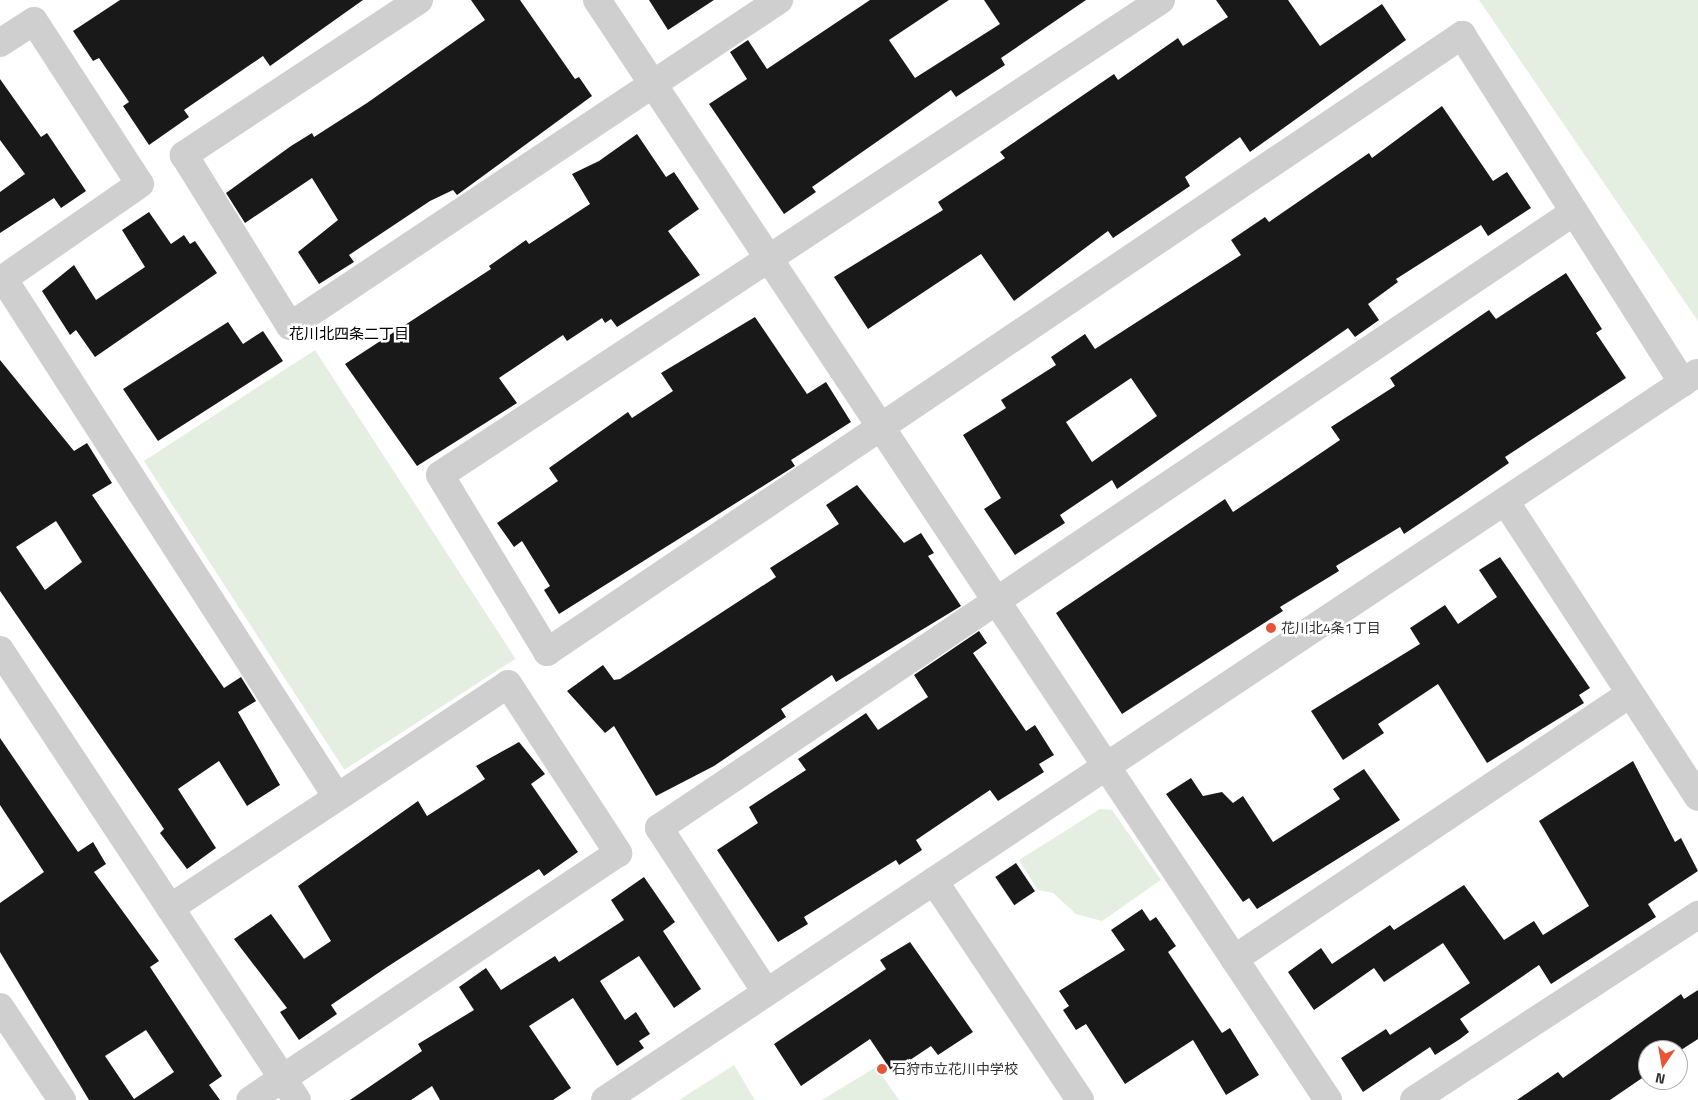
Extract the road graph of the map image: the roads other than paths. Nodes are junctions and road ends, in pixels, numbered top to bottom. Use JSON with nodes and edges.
{"nodes":[{"id":1,"x":419,"y":0,"type":"edge"},
{"id":2,"x":596,"y":0,"type":"edge"},
{"id":3,"x":778,"y":0,"type":"edge"},
{"id":4,"x":1161,"y":0,"type":"edge"},
{"id":5,"x":0,"y":43,"type":"edge"},
{"id":6,"x":652,"y":84,"type":"junction"},
{"id":7,"x":1574,"y":212,"type":"junction"},
{"id":8,"x":768,"y":259,"type":"junction"},
{"id":9,"x":2,"y":280,"type":"edge"},
{"id":10,"x":1690,"y":378,"type":"edge"},
{"id":11,"x":881,"y":429,"type":"junction"},
{"id":12,"x":1505,"y":501,"type":"junction"},
{"id":13,"x":997,"y":603,"type":"junction"},
{"id":14,"x":0,"y":650,"type":"edge"},
{"id":15,"x":1630,"y":694,"type":"junction"},
{"id":16,"x":1105,"y":767,"type":"junction"},
{"id":17,"x":1697,"y":792,"type":"edge"},
{"id":18,"x":336,"y":797,"type":"junction"},
{"id":19,"x":934,"y":881,"type":"junction"},
{"id":20,"x":170,"y":908,"type":"junction"},
{"id":21,"x":1698,"y":915,"type":"edge"},
{"id":22,"x":1234,"y":958,"type":"junction"},
{"id":23,"x":766,"y":992,"type":"junction"},
{"id":24,"x":0,"y":1007,"type":"edge"},
{"id":25,"x":290,"y":1089,"type":"edge"},
{"id":26,"x":62,"y":1100,"type":"edge"},
{"id":27,"x":250,"y":1100,"type":"edge"},
{"id":28,"x":605,"y":1100,"type":"edge"},
{"id":29,"x":1080,"y":1100,"type":"edge"},
{"id":30,"x":1328,"y":1100,"type":"edge"},
{"id":31,"x":1414,"y":1100,"type":"edge"}],
"edges":[{"from":1,"to":6,"type":"street"},
{"from":2,"to":6,"type":"street"},
{"from":3,"to":6,"type":"street"},
{"from":4,"to":8,"type":"street"},
{"from":5,"to":9,"type":"street"},
{"from":6,"to":8,"type":"street"},
{"from":7,"to":10,"type":"street"},
{"from":7,"to":11,"type":"street"},
{"from":7,"to":13,"type":"street"},
{"from":8,"to":11,"type":"street"},
{"from":8,"to":11,"type":"street"},
{"from":9,"to":18,"type":"street"},
{"from":10,"to":12,"type":"street"},
{"from":11,"to":13,"type":"street"},
{"from":12,"to":15,"type":"street"},
{"from":12,"to":16,"type":"street"},
{"from":13,"to":16,"type":"street"},
{"from":13,"to":23,"type":"street"},
{"from":14,"to":20,"type":"street"},
{"from":15,"to":17,"type":"street"},
{"from":15,"to":22,"type":"street"},
{"from":16,"to":19,"type":"street"},
{"from":16,"to":22,"type":"street"},
{"from":18,"to":20,"type":"street"},
{"from":18,"to":25,"type":"street"},
{"from":19,"to":23,"type":"street"},
{"from":19,"to":29,"type":"street"},
{"from":20,"to":25,"type":"street"},
{"from":21,"to":31,"type":"street"},
{"from":22,"to":30,"type":"street"},
{"from":23,"to":28,"type":"street"},
{"from":24,"to":26,"type":"street"},
{"from":25,"to":27,"type":"street"}]}
